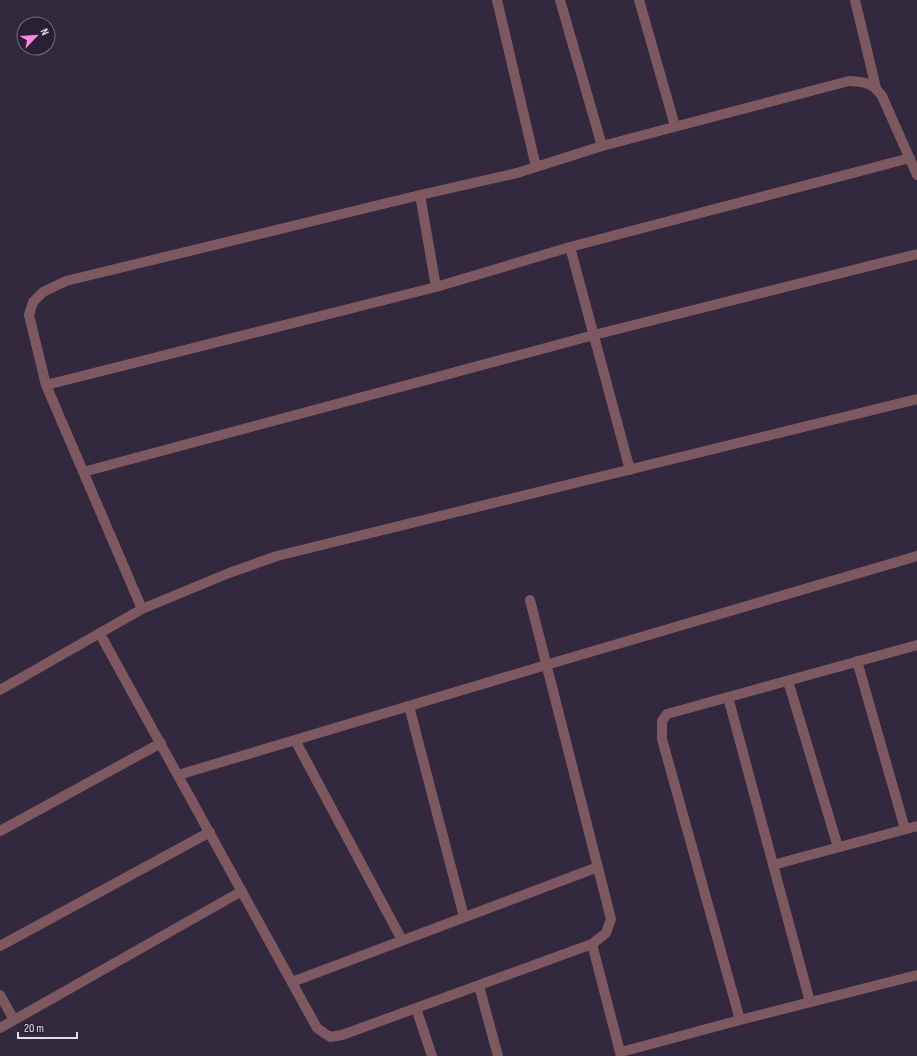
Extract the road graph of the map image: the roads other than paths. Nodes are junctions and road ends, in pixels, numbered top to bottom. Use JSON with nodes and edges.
{"nodes":[{"id":1,"x":496,"y":0,"type":"edge"},
{"id":2,"x":560,"y":0,"type":"edge"},
{"id":3,"x":639,"y":0,"type":"edge"},
{"id":4,"x":855,"y":0,"type":"edge"},
{"id":5,"x":876,"y":88,"type":"junction"},
{"id":6,"x":675,"y":126,"type":"junction"},
{"id":7,"x":602,"y":146,"type":"junction"},
{"id":8,"x":910,"y":158,"type":"junction"},
{"id":9,"x":536,"y":167,"type":"junction"},
{"id":10,"x":917,"y":175,"type":"edge"},
{"id":11,"x":420,"y":195,"type":"junction"},
{"id":12,"x":570,"y":247,"type":"junction"},
{"id":13,"x":917,"y":254,"type":"edge"},
{"id":14,"x":436,"y":287,"type":"junction"},
{"id":15,"x":594,"y":335,"type":"junction"},
{"id":16,"x":46,"y":385,"type":"junction"},
{"id":17,"x":917,"y":399,"type":"edge"},
{"id":18,"x":630,"y":470,"type":"junction"},
{"id":19,"x":83,"y":472,"type":"junction"},
{"id":20,"x":917,"y":556,"type":"edge"},
{"id":21,"x":530,"y":600,"type":"dead end"},
{"id":22,"x":142,"y":609,"type":"junction"},
{"id":23,"x":100,"y":634,"type":"junction"},
{"id":24,"x":917,"y":645,"type":"edge"},
{"id":25,"x":857,"y":662,"type":"junction"},
{"id":26,"x":546,"y":665,"type":"junction"},
{"id":27,"x":788,"y":681,"type":"junction"},
{"id":28,"x":0,"y":690,"type":"edge"},
{"id":29,"x":728,"y":697,"type":"junction"},
{"id":30,"x":409,"y":706,"type":"junction"},
{"id":31,"x":295,"y":740,"type":"junction"},
{"id":32,"x":161,"y":743,"type":"junction"},
{"id":33,"x":178,"y":775,"type":"junction"},
{"id":34,"x":917,"y":826,"type":"edge"},
{"id":35,"x":905,"y":829,"type":"junction"},
{"id":36,"x":0,"y":831,"type":"edge"},
{"id":37,"x":210,"y":832,"type":"junction"},
{"id":38,"x":838,"y":848,"type":"junction"},
{"id":39,"x":773,"y":865,"type":"junction"},
{"id":40,"x":598,"y":867,"type":"junction"},
{"id":41,"x":242,"y":891,"type":"junction"},
{"id":42,"x":464,"y":917,"type":"junction"},
{"id":43,"x":402,"y":940,"type":"junction"},
{"id":44,"x":592,"y":944,"type":"junction"},
{"id":45,"x":0,"y":946,"type":"edge"},
{"id":46,"x":917,"y":975,"type":"edge"},
{"id":47,"x":292,"y":982,"type":"junction"},
{"id":48,"x":479,"y":986,"type":"junction"},
{"id":49,"x":0,"y":995,"type":"edge"},
{"id":50,"x":810,"y":1002,"type":"junction"},
{"id":51,"x":416,"y":1008,"type":"junction"},
{"id":52,"x":14,"y":1020,"type":"junction"},
{"id":53,"x":740,"y":1020,"type":"junction"},
{"id":54,"x":0,"y":1028,"type":"edge"},
{"id":55,"x":621,"y":1054,"type":"edge"},
{"id":56,"x":432,"y":1056,"type":"edge"},
{"id":57,"x":498,"y":1056,"type":"edge"}],
"edges":[{"from":1,"to":9,"type":"street"},
{"from":2,"to":7,"type":"street"},
{"from":3,"to":6,"type":"street"},
{"from":4,"to":5,"type":"street"},
{"from":5,"to":6,"type":"street"},
{"from":5,"to":8,"type":"street"},
{"from":6,"to":7,"type":"street"},
{"from":7,"to":9,"type":"street"},
{"from":8,"to":10,"type":"street"},
{"from":8,"to":12,"type":"street"},
{"from":9,"to":11,"type":"street"},
{"from":11,"to":14,"type":"street"},
{"from":11,"to":16,"type":"street"},
{"from":12,"to":14,"type":"street"},
{"from":12,"to":15,"type":"street"},
{"from":13,"to":15,"type":"street"},
{"from":14,"to":16,"type":"street"},
{"from":15,"to":18,"type":"street"},
{"from":15,"to":19,"type":"street"},
{"from":16,"to":19,"type":"street"},
{"from":17,"to":18,"type":"street"},
{"from":18,"to":22,"type":"street"},
{"from":19,"to":22,"type":"street"},
{"from":20,"to":26,"type":"street"},
{"from":21,"to":26,"type":"street"},
{"from":22,"to":23,"type":"street"},
{"from":23,"to":28,"type":"street"},
{"from":23,"to":32,"type":"street"},
{"from":24,"to":25,"type":"street"},
{"from":25,"to":27,"type":"street"},
{"from":25,"to":35,"type":"street"},
{"from":26,"to":30,"type":"street"},
{"from":26,"to":40,"type":"street"},
{"from":27,"to":29,"type":"street"},
{"from":27,"to":38,"type":"street"},
{"from":29,"to":39,"type":"street"},
{"from":29,"to":53,"type":"street"},
{"from":30,"to":31,"type":"street"},
{"from":30,"to":42,"type":"street"},
{"from":31,"to":33,"type":"street"},
{"from":31,"to":43,"type":"street"},
{"from":32,"to":33,"type":"street"},
{"from":32,"to":36,"type":"street"},
{"from":33,"to":37,"type":"street"},
{"from":34,"to":35,"type":"street"},
{"from":35,"to":38,"type":"street"},
{"from":37,"to":41,"type":"street"},
{"from":37,"to":45,"type":"street"},
{"from":38,"to":39,"type":"street"},
{"from":39,"to":50,"type":"street"},
{"from":40,"to":42,"type":"street"},
{"from":40,"to":44,"type":"street"},
{"from":41,"to":47,"type":"street"},
{"from":41,"to":52,"type":"street"},
{"from":42,"to":43,"type":"street"},
{"from":43,"to":47,"type":"street"},
{"from":44,"to":48,"type":"street"},
{"from":44,"to":55,"type":"street"},
{"from":46,"to":50,"type":"street"},
{"from":47,"to":51,"type":"street"},
{"from":48,"to":51,"type":"street"},
{"from":48,"to":57,"type":"street"},
{"from":49,"to":52,"type":"street"},
{"from":50,"to":53,"type":"street"},
{"from":51,"to":56,"type":"street"},
{"from":52,"to":54,"type":"street"},
{"from":53,"to":55,"type":"street"}]}
